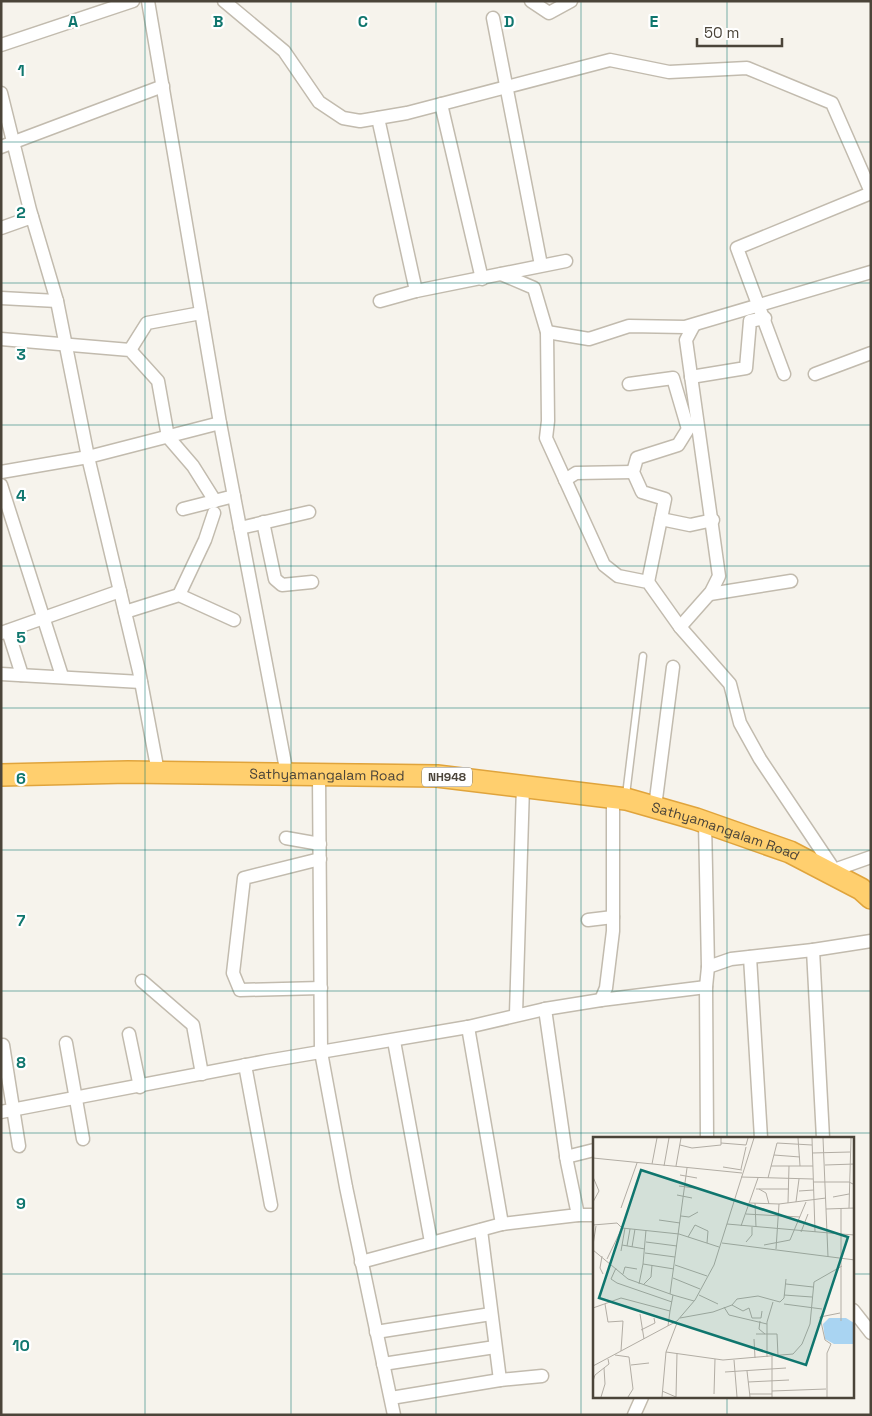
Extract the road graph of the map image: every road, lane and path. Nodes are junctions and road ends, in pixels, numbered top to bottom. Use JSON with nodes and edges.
{"nodes":[{"id":1,"x":133,"y":1,"type":"edge"},
{"id":2,"x":148,"y":1,"type":"edge"},
{"id":3,"x":224,"y":1,"type":"edge"},
{"id":4,"x":531,"y":1,"type":"edge"},
{"id":5,"x":571,"y":1,"type":"edge"},
{"id":6,"x":493,"y":18,"type":"dead end"},
{"id":7,"x":1,"y":45,"type":"edge"},
{"id":8,"x":163,"y":86,"type":"junction"},
{"id":9,"x":506,"y":86,"type":"junction"},
{"id":10,"x":1,"y":93,"type":"edge"},
{"id":11,"x":441,"y":104,"type":"junction"},
{"id":12,"x":378,"y":118,"type":"junction"},
{"id":13,"x":7,"y":145,"type":"edge"},
{"id":14,"x":871,"y":192,"type":"edge"},
{"id":15,"x":32,"y":217,"type":"junction"},
{"id":16,"x":1,"y":228,"type":"edge"},
{"id":17,"x":566,"y":261,"type":"dead end"},
{"id":18,"x":541,"y":264,"type":"junction"},
{"id":19,"x":871,"y":272,"type":"edge"},
{"id":20,"x":501,"y":274,"type":"junction"},
{"id":21,"x":482,"y":278,"type":"junction"},
{"id":22,"x":416,"y":291,"type":"junction"},
{"id":23,"x":1,"y":298,"type":"edge"},
{"id":24,"x":380,"y":301,"type":"dead end"},
{"id":25,"x":57,"y":302,"type":"junction"},
{"id":26,"x":759,"y":305,"type":"junction"},
{"id":27,"x":201,"y":313,"type":"junction"},
{"id":28,"x":765,"y":318,"type":"junction"},
{"id":29,"x":694,"y":325,"type":"junction"},
{"id":30,"x":548,"y":332,"type":"junction"},
{"id":31,"x":1,"y":339,"type":"edge"},
{"id":32,"x":65,"y":343,"type":"junction"},
{"id":33,"x":130,"y":350,"type":"junction"},
{"id":34,"x":871,"y":353,"type":"edge"},
{"id":35,"x":784,"y":374,"type":"dead end"},
{"id":36,"x":815,"y":374,"type":"dead end"},
{"id":37,"x":692,"y":377,"type":"junction"},
{"id":38,"x":629,"y":384,"type":"dead end"},
{"id":39,"x":220,"y":423,"type":"junction"},
{"id":40,"x":168,"y":437,"type":"junction"},
{"id":41,"x":88,"y":457,"type":"junction"},
{"id":42,"x":1,"y":472,"type":"edge"},
{"id":43,"x":633,"y":472,"type":"junction"},
{"id":44,"x":565,"y":480,"type":"junction"},
{"id":45,"x":1,"y":485,"type":"edge"},
{"id":46,"x":234,"y":496,"type":"junction"},
{"id":47,"x":214,"y":507,"type":"junction"},
{"id":48,"x":183,"y":509,"type":"dead end"},
{"id":49,"x":309,"y":512,"type":"dead end"},
{"id":50,"x":661,"y":519,"type":"junction"},
{"id":51,"x":713,"y":520,"type":"junction"},
{"id":52,"x":263,"y":522,"type":"junction"},
{"id":53,"x":240,"y":528,"type":"junction"},
{"id":54,"x":791,"y":581,"type":"dead end"},
{"id":55,"x":312,"y":582,"type":"dead end"},
{"id":56,"x":648,"y":582,"type":"junction"},
{"id":57,"x":120,"y":591,"type":"junction"},
{"id":58,"x":710,"y":594,"type":"junction"},
{"id":59,"x":179,"y":595,"type":"junction"},
{"id":60,"x":125,"y":612,"type":"junction"},
{"id":61,"x":44,"y":618,"type":"junction"},
{"id":62,"x":234,"y":620,"type":"dead end"},
{"id":63,"x":680,"y":627,"type":"junction"},
{"id":64,"x":5,"y":632,"type":"edge"},
{"id":65,"x":643,"y":656,"type":"dead end"},
{"id":66,"x":673,"y":667,"type":"dead end"},
{"id":67,"x":1,"y":674,"type":"edge"},
{"id":68,"x":22,"y":675,"type":"junction"},
{"id":69,"x":62,"y":676,"type":"junction"},
{"id":70,"x":141,"y":682,"type":"junction"},
{"id":71,"x":158,"y":772,"type":"junction"},
{"id":72,"x":287,"y":774,"type":"junction"},
{"id":73,"x":319,"y":774,"type":"junction"},
{"id":74,"x":1,"y":775,"type":"edge"},
{"id":75,"x":524,"y":786,"type":"junction"},
{"id":76,"x":620,"y":798,"type":"junction"},
{"id":77,"x":656,"y":807,"type":"junction"},
{"id":78,"x":705,"y":822,"type":"junction"},
{"id":79,"x":286,"y":838,"type":"dead end"},
{"id":80,"x":320,"y":844,"type":"junction"},
{"id":81,"x":871,"y":857,"type":"edge"},
{"id":82,"x":320,"y":859,"type":"junction"},
{"id":83,"x":836,"y":873,"type":"junction"},
{"id":84,"x":871,"y":898,"type":"edge"},
{"id":85,"x":613,"y":918,"type":"junction"},
{"id":86,"x":588,"y":920,"type":"dead end"},
{"id":87,"x":871,"y":941,"type":"edge"},
{"id":88,"x":813,"y":950,"type":"junction"},
{"id":89,"x":750,"y":957,"type":"junction"},
{"id":90,"x":708,"y":968,"type":"junction"},
{"id":91,"x":142,"y":981,"type":"dead end"},
{"id":92,"x":706,"y":987,"type":"junction"},
{"id":93,"x":321,"y":988,"type":"junction"},
{"id":94,"x":602,"y":1000,"type":"junction"},
{"id":95,"x":545,"y":1009,"type":"junction"},
{"id":96,"x":516,"y":1014,"type":"junction"},
{"id":97,"x":468,"y":1028,"type":"junction"},
{"id":98,"x":129,"y":1034,"type":"dead end"},
{"id":99,"x":394,"y":1041,"type":"junction"},
{"id":100,"x":66,"y":1043,"type":"dead end"},
{"id":101,"x":3,"y":1045,"type":"dead end"},
{"id":102,"x":321,"y":1052,"type":"junction"},
{"id":103,"x":246,"y":1065,"type":"junction"},
{"id":104,"x":202,"y":1074,"type":"junction"},
{"id":105,"x":140,"y":1087,"type":"junction"},
{"id":106,"x":76,"y":1099,"type":"junction"},
{"id":107,"x":14,"y":1110,"type":"junction"},
{"id":108,"x":1,"y":1112,"type":"edge"},
{"id":109,"x":707,"y":1137,"type":"edge"},
{"id":110,"x":761,"y":1137,"type":"edge"},
{"id":111,"x":822,"y":1137,"type":"edge"},
{"id":112,"x":83,"y":1139,"type":"dead end"},
{"id":113,"x":19,"y":1146,"type":"dead end"},
{"id":114,"x":593,"y":1150,"type":"edge"},
{"id":115,"x":566,"y":1157,"type":"junction"},
{"id":116,"x":271,"y":1205,"type":"dead end"},
{"id":117,"x":578,"y":1215,"type":"junction"},
{"id":118,"x":593,"y":1215,"type":"edge"},
{"id":119,"x":502,"y":1224,"type":"junction"},
{"id":120,"x":481,"y":1230,"type":"junction"},
{"id":121,"x":431,"y":1242,"type":"junction"},
{"id":122,"x":361,"y":1262,"type":"junction"},
{"id":123,"x":854,"y":1311,"type":"edge"},
{"id":124,"x":491,"y":1314,"type":"junction"},
{"id":125,"x":376,"y":1332,"type":"junction"},
{"id":126,"x":871,"y":1333,"type":"edge"},
{"id":127,"x":496,"y":1347,"type":"junction"},
{"id":128,"x":383,"y":1364,"type":"junction"},
{"id":129,"x":542,"y":1376,"type":"dead end"},
{"id":130,"x":500,"y":1380,"type":"junction"},
{"id":131,"x":391,"y":1398,"type":"junction"},
{"id":132,"x":642,"y":1398,"type":"edge"},
{"id":133,"x":394,"y":1415,"type":"edge"},
{"id":134,"x":634,"y":1415,"type":"edge"}],
"edges":[{"from":1,"to":7,"type":"street"},
{"from":2,"to":8,"type":"street"},
{"from":3,"to":12,"type":"street"},
{"from":4,"to":5,"type":"street"},
{"from":6,"to":9,"type":"street"},
{"from":8,"to":13,"type":"street"},
{"from":8,"to":27,"type":"street"},
{"from":9,"to":11,"type":"street"},
{"from":9,"to":14,"type":"street"},
{"from":9,"to":18,"type":"street"},
{"from":10,"to":13,"type":"street"},
{"from":11,"to":12,"type":"street"},
{"from":11,"to":21,"type":"street"},
{"from":12,"to":22,"type":"street"},
{"from":13,"to":15,"type":"street"},
{"from":14,"to":26,"type":"street"},
{"from":15,"to":16,"type":"street"},
{"from":15,"to":25,"type":"street"},
{"from":17,"to":18,"type":"street"},
{"from":18,"to":20,"type":"street"},
{"from":19,"to":26,"type":"street"},
{"from":20,"to":21,"type":"street"},
{"from":20,"to":30,"type":"street"},
{"from":21,"to":22,"type":"street"},
{"from":22,"to":24,"type":"street"},
{"from":23,"to":25,"type":"street"},
{"from":25,"to":32,"type":"street"},
{"from":26,"to":28,"type":"street"},
{"from":26,"to":29,"type":"street"},
{"from":27,"to":33,"type":"street"},
{"from":27,"to":39,"type":"street"},
{"from":28,"to":35,"type":"street"},
{"from":28,"to":37,"type":"street"},
{"from":29,"to":30,"type":"street"},
{"from":29,"to":37,"type":"street"},
{"from":30,"to":44,"type":"street"},
{"from":31,"to":32,"type":"street"},
{"from":32,"to":33,"type":"street"},
{"from":32,"to":41,"type":"street"},
{"from":33,"to":40,"type":"street"},
{"from":34,"to":36,"type":"street"},
{"from":37,"to":51,"type":"street"},
{"from":38,"to":43,"type":"street"},
{"from":39,"to":40,"type":"street"},
{"from":39,"to":46,"type":"street"},
{"from":40,"to":41,"type":"street"},
{"from":40,"to":47,"type":"street"},
{"from":41,"to":42,"type":"street"},
{"from":41,"to":57,"type":"street"},
{"from":43,"to":44,"type":"street"},
{"from":43,"to":50,"type":"street"},
{"from":44,"to":56,"type":"street"},
{"from":45,"to":61,"type":"street"},
{"from":46,"to":47,"type":"street"},
{"from":46,"to":53,"type":"street"},
{"from":47,"to":48,"type":"street"},
{"from":47,"to":59,"type":"street"},
{"from":49,"to":52,"type":"street"},
{"from":50,"to":51,"type":"street"},
{"from":50,"to":56,"type":"street"},
{"from":51,"to":58,"type":"street"},
{"from":52,"to":53,"type":"street"},
{"from":52,"to":55,"type":"street"},
{"from":53,"to":72,"type":"street"},
{"from":54,"to":58,"type":"street"},
{"from":56,"to":63,"type":"street"},
{"from":57,"to":60,"type":"street"},
{"from":57,"to":61,"type":"street"},
{"from":58,"to":63,"type":"street"},
{"from":59,"to":60,"type":"street"},
{"from":59,"to":62,"type":"street"},
{"from":60,"to":70,"type":"street"},
{"from":61,"to":64,"type":"street"},
{"from":61,"to":69,"type":"street"},
{"from":63,"to":83,"type":"street"},
{"from":64,"to":68,"type":"street"},
{"from":65,"to":76,"type":"lane"},
{"from":66,"to":77,"type":"street"},
{"from":67,"to":68,"type":"street"},
{"from":68,"to":69,"type":"street"},
{"from":69,"to":70,"type":"street"},
{"from":70,"to":71,"type":"street"},
{"from":71,"to":72,"type":"highway","name":"Sathyamangalam Road","number":"NH948"},
{"from":71,"to":74,"type":"highway","name":"Sathyamangalam Road","number":"NH948"},
{"from":72,"to":73,"type":"highway","name":"Sathyamangalam Road","number":"NH948"},
{"from":73,"to":75,"type":"highway","name":"Sathyamangalam Road","number":"NH948"},
{"from":73,"to":80,"type":"street"},
{"from":75,"to":76,"type":"highway","name":"Sathyamangalam Road","number":"NH948"},
{"from":75,"to":96,"type":"street"},
{"from":76,"to":77,"type":"highway","name":"Sathyamangalam Road","number":"NH948"},
{"from":76,"to":85,"type":"street"},
{"from":77,"to":78,"type":"highway","name":"Sathyamangalam Road","number":"NH948"},
{"from":78,"to":83,"type":"highway","name":"Sathyamangalam Road","number":"NH948"},
{"from":78,"to":90,"type":"street"},
{"from":79,"to":80,"type":"street"},
{"from":80,"to":82,"type":"street"},
{"from":81,"to":83,"type":"street"},
{"from":82,"to":93,"type":"street"},
{"from":82,"to":93,"type":"street"},
{"from":83,"to":84,"type":"highway","name":"Sathyamangalam Road","number":"NH948"},
{"from":85,"to":86,"type":"street"},
{"from":85,"to":94,"type":"street"},
{"from":87,"to":88,"type":"street"},
{"from":88,"to":89,"type":"street"},
{"from":88,"to":111,"type":"street"},
{"from":89,"to":90,"type":"street"},
{"from":89,"to":110,"type":"street"},
{"from":90,"to":92,"type":"street"},
{"from":91,"to":104,"type":"street"},
{"from":92,"to":94,"type":"street"},
{"from":92,"to":109,"type":"street"},
{"from":93,"to":102,"type":"street"},
{"from":94,"to":95,"type":"street"},
{"from":95,"to":96,"type":"street"},
{"from":95,"to":115,"type":"street"},
{"from":96,"to":97,"type":"street"},
{"from":97,"to":99,"type":"street"},
{"from":97,"to":119,"type":"street"},
{"from":98,"to":105,"type":"street"},
{"from":99,"to":102,"type":"street"},
{"from":99,"to":121,"type":"street"},
{"from":100,"to":106,"type":"street"},
{"from":101,"to":107,"type":"street"},
{"from":102,"to":103,"type":"street"},
{"from":102,"to":122,"type":"street"},
{"from":103,"to":104,"type":"street"},
{"from":103,"to":116,"type":"street"},
{"from":104,"to":105,"type":"street"},
{"from":105,"to":106,"type":"street"},
{"from":106,"to":107,"type":"street"},
{"from":106,"to":112,"type":"street"},
{"from":107,"to":108,"type":"street"},
{"from":107,"to":113,"type":"street"},
{"from":114,"to":115,"type":"street"},
{"from":115,"to":117,"type":"street"},
{"from":117,"to":118,"type":"street"},
{"from":117,"to":119,"type":"street"},
{"from":119,"to":120,"type":"street"},
{"from":120,"to":121,"type":"street"},
{"from":120,"to":124,"type":"street"},
{"from":121,"to":122,"type":"street"},
{"from":122,"to":125,"type":"street"},
{"from":123,"to":126,"type":"street"},
{"from":124,"to":125,"type":"street"},
{"from":124,"to":127,"type":"street"},
{"from":125,"to":128,"type":"street"},
{"from":127,"to":128,"type":"street"},
{"from":127,"to":130,"type":"street"},
{"from":128,"to":131,"type":"street"},
{"from":129,"to":130,"type":"street"},
{"from":130,"to":131,"type":"street"},
{"from":131,"to":133,"type":"street"},
{"from":132,"to":134,"type":"street"}]}
